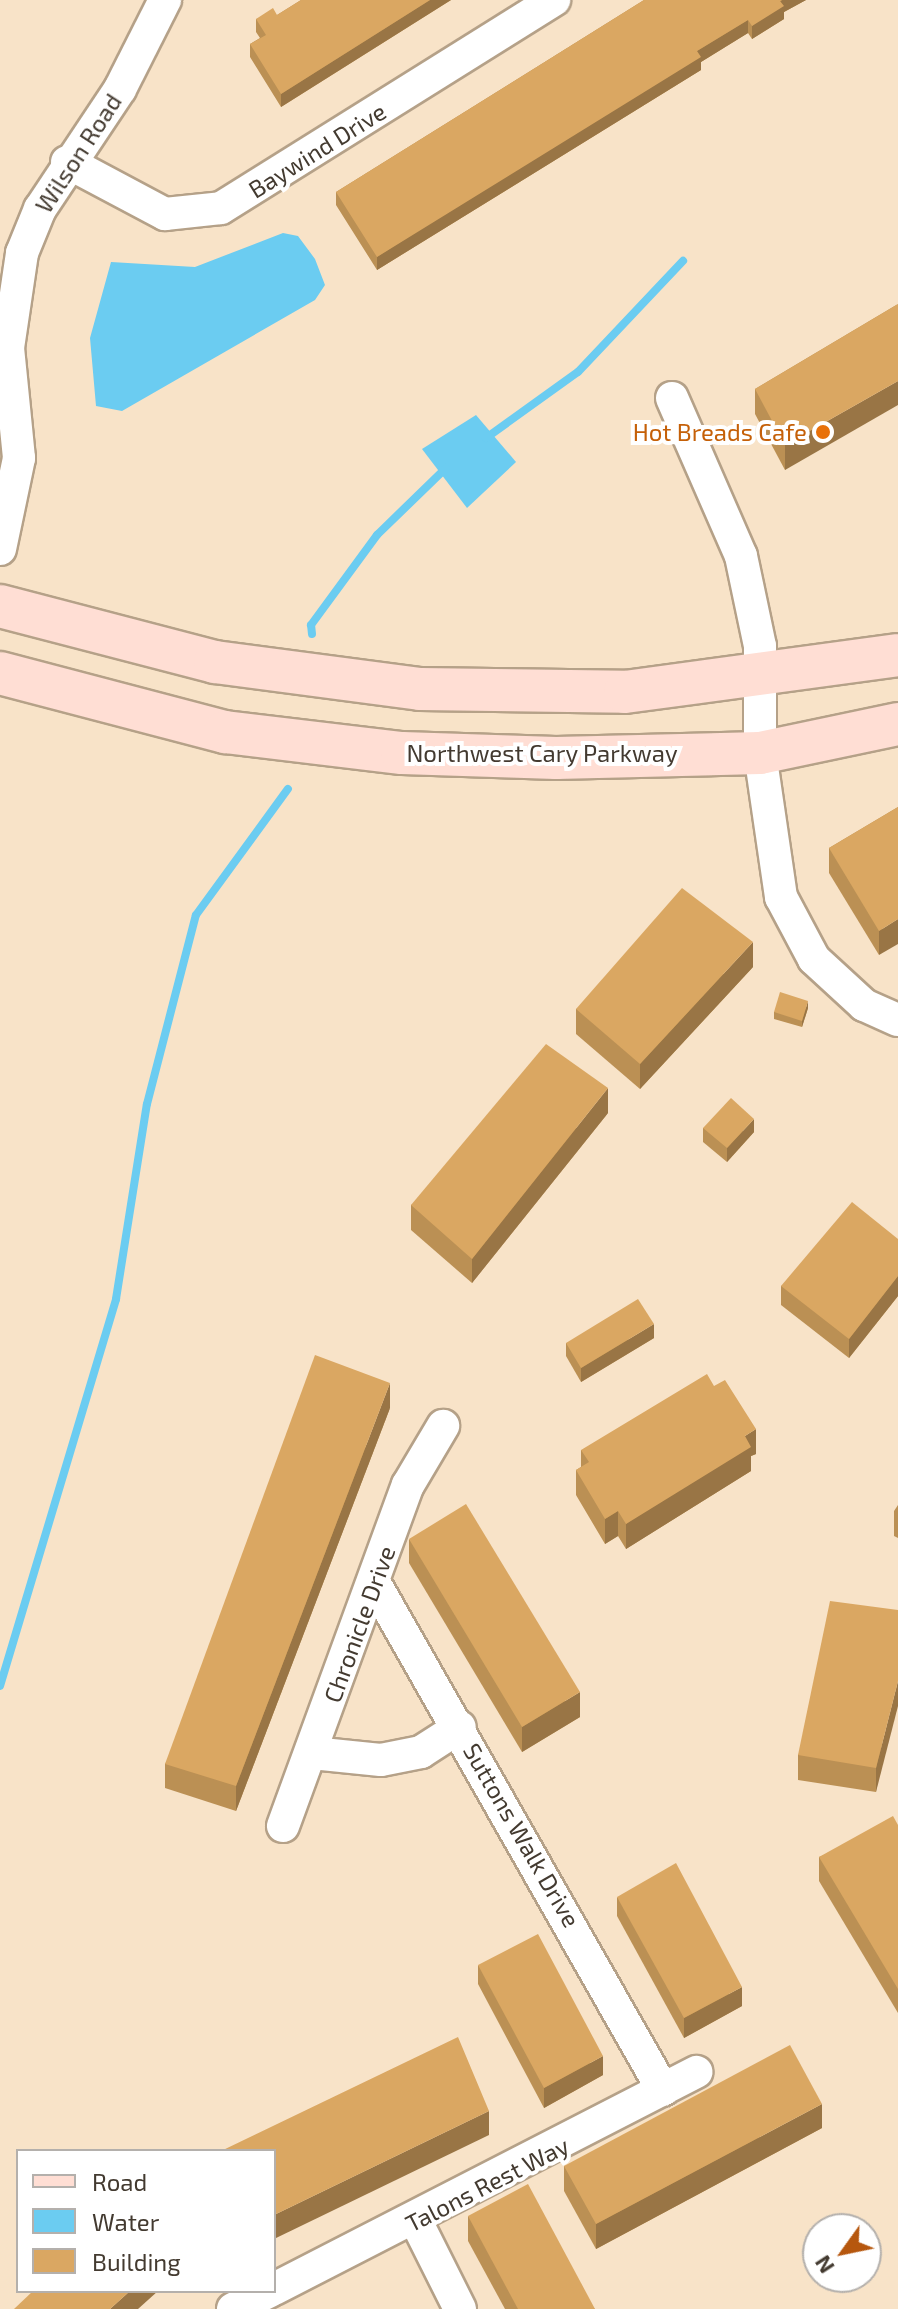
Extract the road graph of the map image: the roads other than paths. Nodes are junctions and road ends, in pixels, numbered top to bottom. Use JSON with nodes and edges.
{"nodes":[{"id":1,"x":165,"y":0,"type":"edge"},
{"id":2,"x":554,"y":0,"type":"edge"},
{"id":3,"x":67,"y":162,"type":"junction"},
{"id":4,"x":672,"y":398,"type":"dead end"},
{"id":5,"x":0,"y":549,"type":"edge"},
{"id":6,"x":0,"y":606,"type":"edge"},
{"id":7,"x":898,"y":655,"type":"edge"},
{"id":8,"x":0,"y":673,"type":"edge"},
{"id":9,"x":760,"y":679,"type":"junction"},
{"id":10,"x":898,"y":724,"type":"edge"},
{"id":11,"x":760,"y":753,"type":"junction"},
{"id":12,"x":898,"y":1020,"type":"edge"},
{"id":13,"x":443,"y":1426,"type":"dead end"},
{"id":14,"x":375,"y":1584,"type":"junction"},
{"id":15,"x":460,"y":1727,"type":"junction"},
{"id":16,"x":312,"y":1753,"type":"junction"},
{"id":17,"x":283,"y":1826,"type":"dead end"},
{"id":18,"x":697,"y":2072,"type":"dead end"},
{"id":19,"x":663,"y":2090,"type":"junction"},
{"id":20,"x":416,"y":2221,"type":"junction"},
{"id":21,"x":276,"y":2288,"type":"edge"},
{"id":22,"x":266,"y":2293,"type":"edge"},
{"id":23,"x":233,"y":2309,"type":"edge"},
{"id":24,"x":460,"y":2309,"type":"edge"}],
"edges":[{"from":1,"to":3,"type":"street","name":"Wilson Road"},
{"from":2,"to":3,"type":"street","name":"Baywind Drive"},
{"from":3,"to":5,"type":"street","name":"Wilson Road"},
{"from":4,"to":9,"type":"street"},
{"from":6,"to":9,"type":"main road"},
{"from":7,"to":9,"type":"main road"},
{"from":8,"to":11,"type":"main road","name":"Northwest Cary Parkway"},
{"from":9,"to":11,"type":"street"},
{"from":10,"to":11,"type":"main road","name":"Northwest Cary Parkway"},
{"from":11,"to":12,"type":"street"},
{"from":13,"to":14,"type":"street","name":"Chronicle Drive"},
{"from":14,"to":15,"type":"street","name":"Suttons Walk Drive"},
{"from":14,"to":16,"type":"street","name":"Chronicle Drive"},
{"from":15,"to":16,"type":"street"},
{"from":15,"to":19,"type":"street","name":"Suttons Walk Drive"},
{"from":16,"to":17,"type":"street","name":"Chronicle Drive"},
{"from":18,"to":19,"type":"street","name":"Talons Rest Way"},
{"from":19,"to":20,"type":"street","name":"Talons Rest Way"},
{"from":20,"to":21,"type":"street","name":"Talons Rest Way"},
{"from":20,"to":24,"type":"street"},
{"from":22,"to":23,"type":"street","name":"Talons Rest Way"}]}
